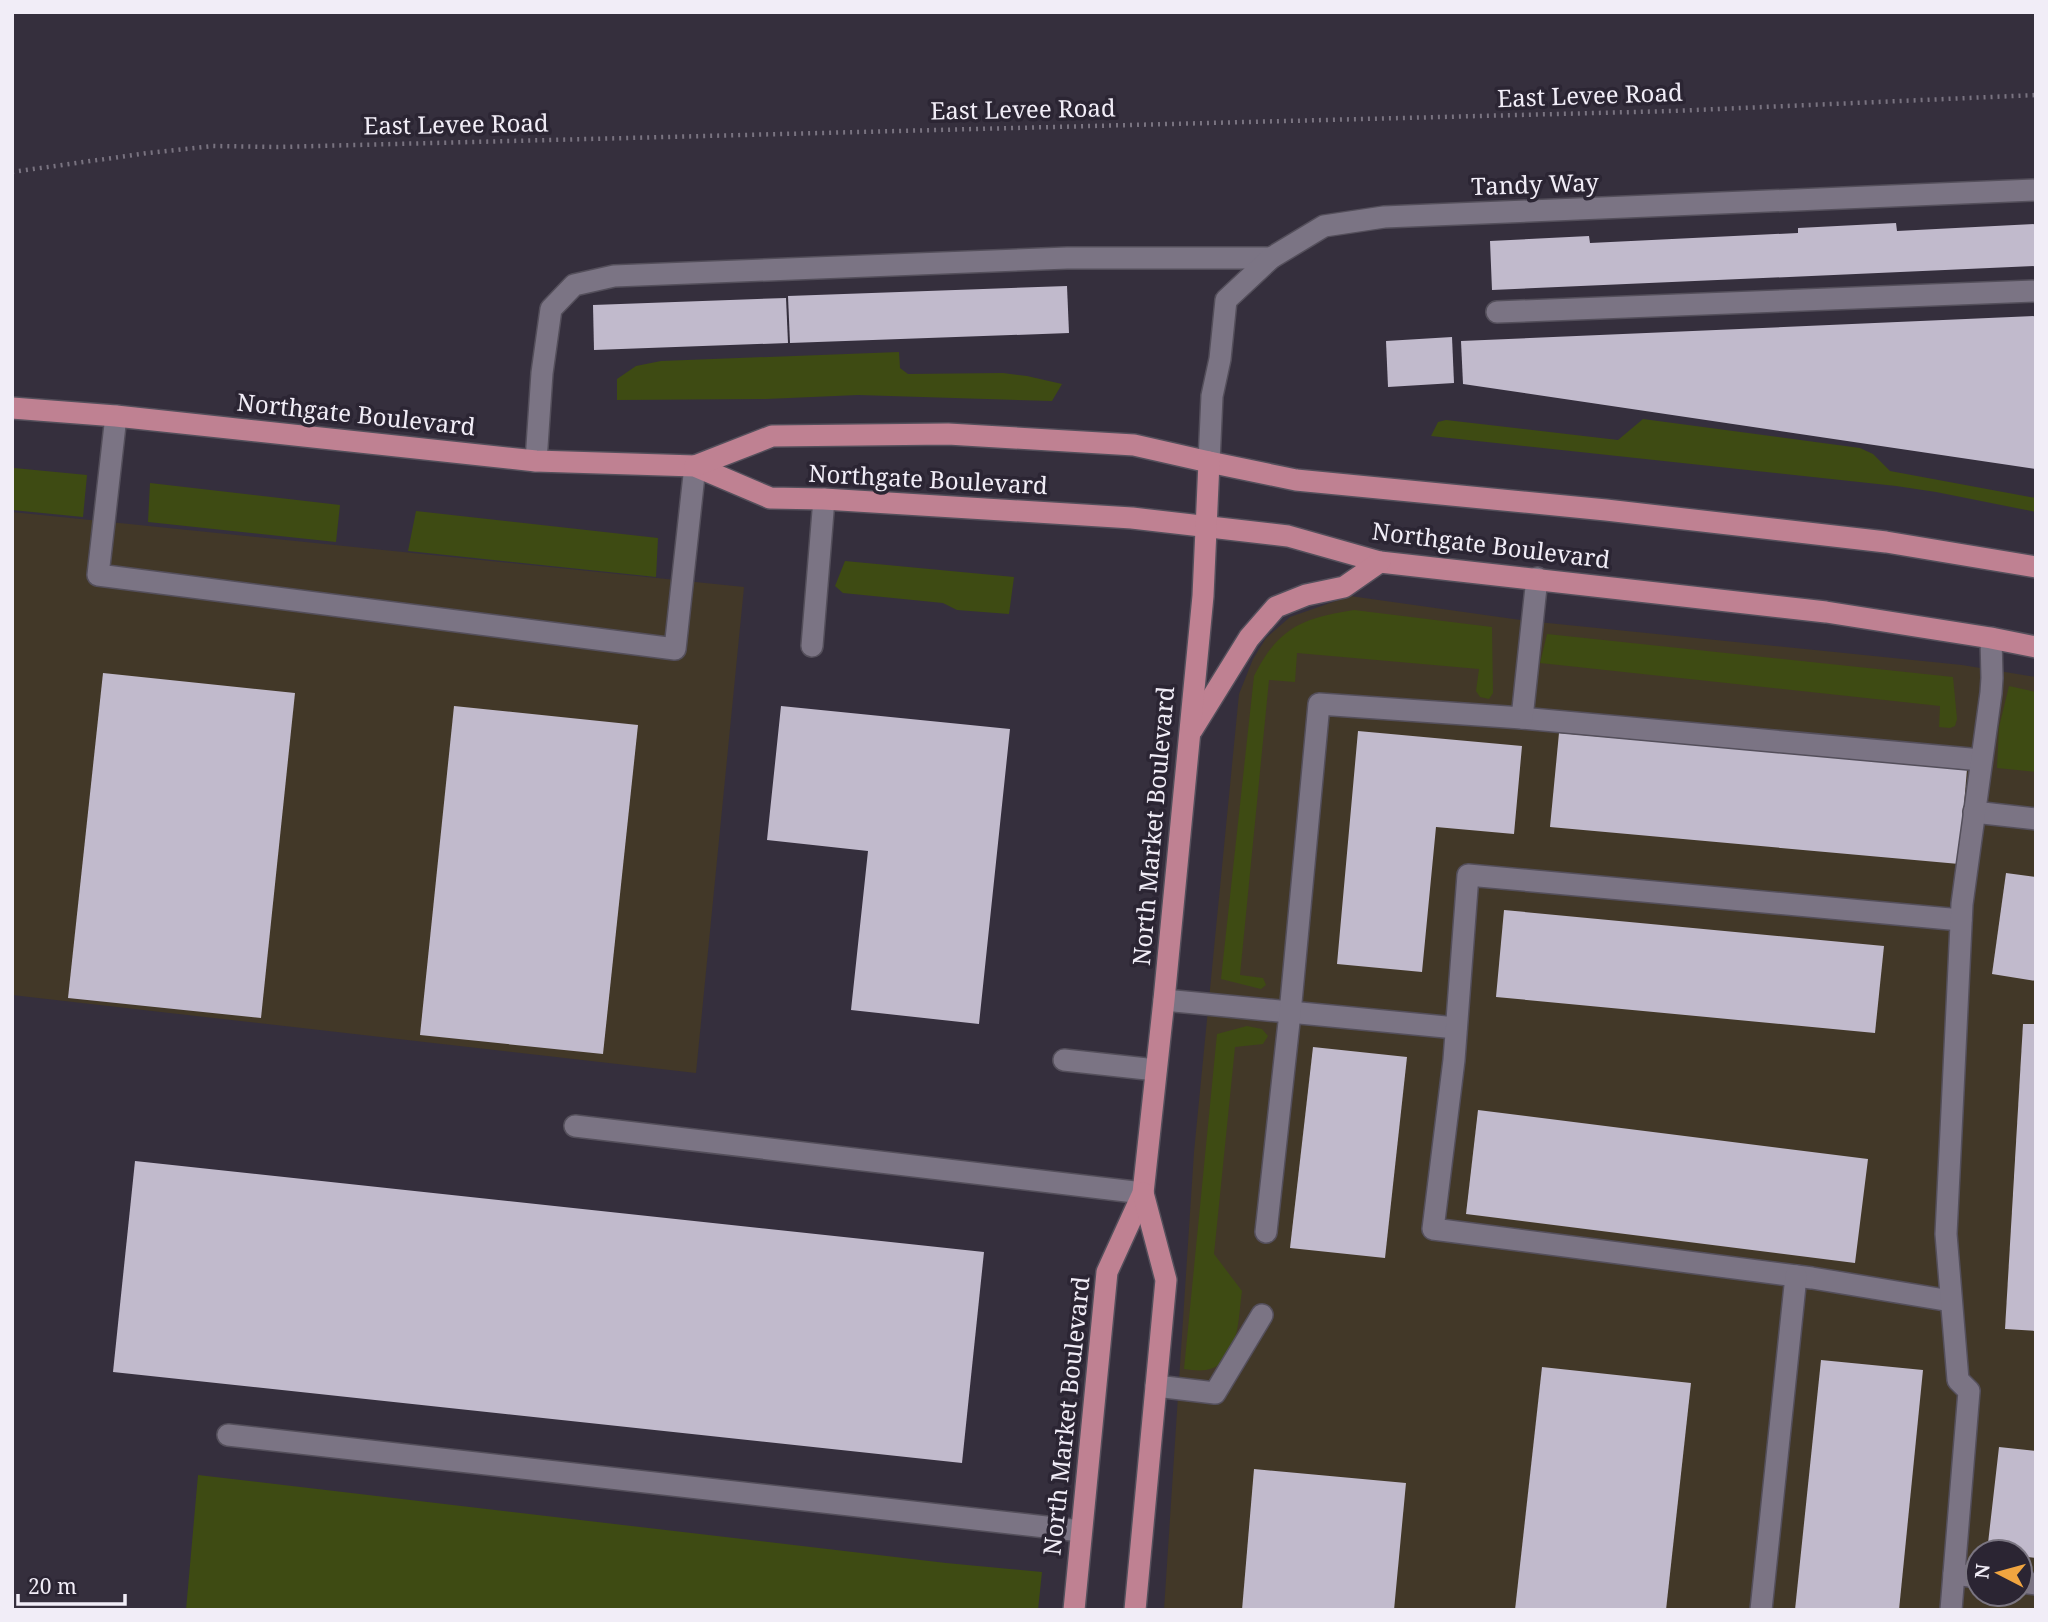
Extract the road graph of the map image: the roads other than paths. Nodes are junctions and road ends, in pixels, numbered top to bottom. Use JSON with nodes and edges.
{"nodes":[{"id":1,"x":2036,"y":190,"type":"edge"},
{"id":2,"x":1272,"y":258,"type":"junction"},
{"id":3,"x":2036,"y":291,"type":"edge"},
{"id":4,"x":1497,"y":312,"type":"dead end"},
{"id":5,"x":12,"y":408,"type":"edge"},
{"id":6,"x":116,"y":416,"type":"junction"},
{"id":7,"x":536,"y":461,"type":"junction"},
{"id":8,"x":1209,"y":462,"type":"junction"},
{"id":9,"x":695,"y":466,"type":"junction"},
{"id":10,"x":824,"y":499,"type":"junction"},
{"id":11,"x":1207,"y":527,"type":"junction"},
{"id":12,"x":1380,"y":562,"type":"junction"},
{"id":13,"x":2036,"y":567,"type":"edge"},
{"id":14,"x":1537,"y":578,"type":"junction"},
{"id":15,"x":1991,"y":638,"type":"junction"},
{"id":16,"x":812,"y":646,"type":"dead end"},
{"id":17,"x":2036,"y":647,"type":"edge"},
{"id":18,"x":1522,"y":718,"type":"junction"},
{"id":19,"x":1189,"y":735,"type":"junction"},
{"id":20,"x":1981,"y":760,"type":"junction"},
{"id":21,"x":1974,"y":812,"type":"junction"},
{"id":22,"x":2036,"y":819,"type":"edge"},
{"id":23,"x":1961,"y":920,"type":"junction"},
{"id":24,"x":1164,"y":1000,"type":"junction"},
{"id":25,"x":1290,"y":1013,"type":"junction"},
{"id":26,"x":1457,"y":1028,"type":"junction"},
{"id":27,"x":1064,"y":1060,"type":"dead end"},
{"id":28,"x":1156,"y":1070,"type":"junction"},
{"id":29,"x":575,"y":1126,"type":"dead end"},
{"id":30,"x":1143,"y":1194,"type":"junction"},
{"id":31,"x":1266,"y":1232,"type":"dead end"},
{"id":32,"x":1796,"y":1276,"type":"junction"},
{"id":33,"x":1951,"y":1301,"type":"junction"},
{"id":34,"x":1262,"y":1315,"type":"dead end"},
{"id":35,"x":1156,"y":1386,"type":"junction"},
{"id":36,"x":228,"y":1435,"type":"dead end"},
{"id":37,"x":1081,"y":1531,"type":"junction"},
{"id":38,"x":1954,"y":1574,"type":"junction"},
{"id":39,"x":1964,"y":1575,"type":"edge"},
{"id":40,"x":1074,"y":1610,"type":"edge"},
{"id":41,"x":1135,"y":1610,"type":"edge"},
{"id":42,"x":1761,"y":1610,"type":"edge"},
{"id":43,"x":1951,"y":1610,"type":"edge"}],
"edges":[{"from":1,"to":2,"type":"street","name":"Tandy Way"},
{"from":2,"to":7,"type":"street"},
{"from":2,"to":8,"type":"street","name":"Tandy Way"},
{"from":3,"to":4,"type":"street"},
{"from":5,"to":6,"type":"main road","name":"Northgate Boulevard"},
{"from":6,"to":7,"type":"main road","name":"Northgate Boulevard"},
{"from":6,"to":9,"type":"street"},
{"from":7,"to":9,"type":"main road","name":"Northgate Boulevard"},
{"from":8,"to":9,"type":"main road","name":"Northgate Boulevard"},
{"from":8,"to":11,"type":"main road","name":"North Market Boulevard"},
{"from":8,"to":13,"type":"main road","name":"Northgate Boulevard"},
{"from":9,"to":10,"type":"main road","name":"Northgate Boulevard"},
{"from":10,"to":11,"type":"main road","name":"Northgate Boulevard"},
{"from":10,"to":16,"type":"street"},
{"from":11,"to":12,"type":"main road","name":"Northgate Boulevard"},
{"from":11,"to":19,"type":"main road","name":"North Market Boulevard"},
{"from":12,"to":14,"type":"main road","name":"Northgate Boulevard"},
{"from":12,"to":19,"type":"main road"},
{"from":14,"to":15,"type":"main road","name":"Northgate Boulevard"},
{"from":14,"to":18,"type":"street"},
{"from":15,"to":17,"type":"main road","name":"Northgate Boulevard"},
{"from":15,"to":20,"type":"street"},
{"from":18,"to":20,"type":"street"},
{"from":18,"to":25,"type":"street"},
{"from":19,"to":24,"type":"main road","name":"North Market Boulevard"},
{"from":20,"to":21,"type":"street"},
{"from":21,"to":22,"type":"street"},
{"from":21,"to":23,"type":"street"},
{"from":23,"to":26,"type":"street"},
{"from":23,"to":33,"type":"street"},
{"from":24,"to":25,"type":"street"},
{"from":24,"to":28,"type":"main road","name":"North Market Boulevard"},
{"from":25,"to":26,"type":"street"},
{"from":25,"to":31,"type":"street"},
{"from":26,"to":32,"type":"street"},
{"from":27,"to":28,"type":"street"},
{"from":28,"to":30,"type":"main road","name":"North Market Boulevard"},
{"from":29,"to":30,"type":"street"},
{"from":30,"to":35,"type":"main road","name":"North Market Boulevard"},
{"from":30,"to":37,"type":"main road","name":"North Market Boulevard"},
{"from":32,"to":33,"type":"street"},
{"from":32,"to":42,"type":"street"},
{"from":33,"to":38,"type":"street"},
{"from":34,"to":35,"type":"street"},
{"from":35,"to":41,"type":"main road","name":"North Market Boulevard"},
{"from":36,"to":37,"type":"street"},
{"from":37,"to":40,"type":"main road","name":"North Market Boulevard"},
{"from":38,"to":39,"type":"street"},
{"from":38,"to":43,"type":"street"}]}
